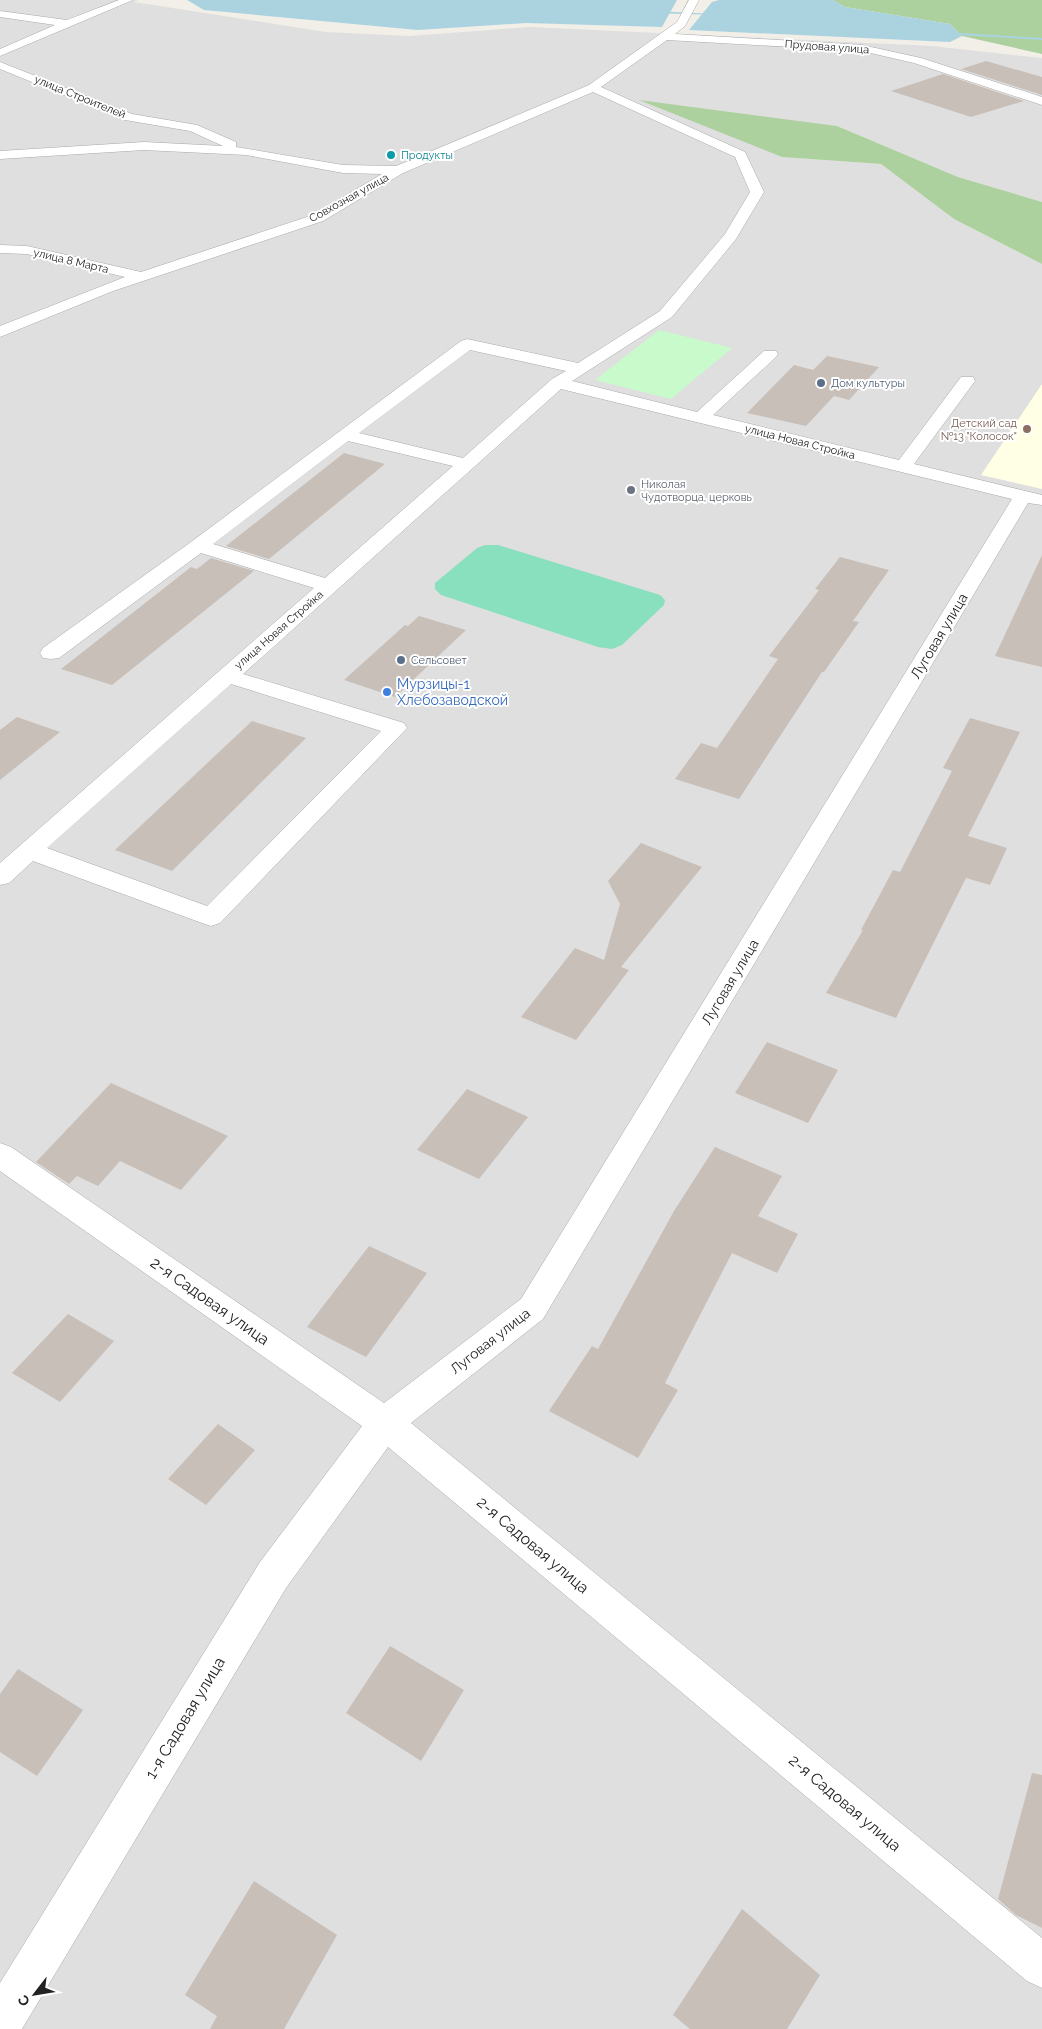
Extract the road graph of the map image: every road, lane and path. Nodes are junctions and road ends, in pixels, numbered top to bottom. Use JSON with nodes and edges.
{"nodes":[{"id":1,"x":128,"y":0,"type":"edge"},
{"id":2,"x":694,"y":0,"type":"edge"},
{"id":3,"x":0,"y":14,"type":"edge"},
{"id":4,"x":69,"y":23,"type":"junction"},
{"id":5,"x":665,"y":38,"type":"junction"},
{"id":6,"x":0,"y":53,"type":"edge"},
{"id":7,"x":0,"y":65,"type":"edge"},
{"id":8,"x":593,"y":88,"type":"junction"},
{"id":9,"x":1042,"y":101,"type":"edge"},
{"id":10,"x":246,"y":152,"type":"junction"},
{"id":11,"x":0,"y":155,"type":"edge"},
{"id":12,"x":398,"y":170,"type":"junction"},
{"id":13,"x":0,"y":249,"type":"edge"},
{"id":14,"x":142,"y":277,"type":"junction"},
{"id":15,"x":0,"y":332,"type":"edge"},
{"id":16,"x":770,"y":354,"type":"dead end"},
{"id":17,"x":581,"y":368,"type":"junction"},
{"id":18,"x":967,"y":381,"type":"dead end"},
{"id":19,"x":558,"y":383,"type":"junction"},
{"id":20,"x":700,"y":418,"type":"junction"},
{"id":21,"x":345,"y":435,"type":"junction"},
{"id":22,"x":466,"y":464,"type":"junction"},
{"id":23,"x":903,"y":467,"type":"junction"},
{"id":24,"x":1033,"y":499,"type":"edge"},
{"id":25,"x":198,"y":546,"type":"junction"},
{"id":26,"x":330,"y":586,"type":"junction"},
{"id":27,"x":51,"y":653,"type":"dead end"},
{"id":28,"x":227,"y":676,"type":"junction"},
{"id":29,"x":30,"y":851,"type":"junction"},
{"id":30,"x":0,"y":877,"type":"edge"},
{"id":31,"x":0,"y":1155,"type":"edge"},
{"id":32,"x":385,"y":1423,"type":"junction"},
{"id":33,"x":1042,"y":1966,"type":"edge"},
{"id":34,"x":0,"y":2024,"type":"edge"}],
"edges":[{"from":1,"to":4,"type":"street"},
{"from":2,"to":5,"type":"street","name":"Совхозная улица"},
{"from":3,"to":4,"type":"street"},
{"from":4,"to":6,"type":"street"},
{"from":5,"to":8,"type":"street","name":"Совхозная улица"},
{"from":5,"to":9,"type":"street","name":"Прудовая улица"},
{"from":7,"to":10,"type":"street","name":"улица Строителей"},
{"from":8,"to":12,"type":"street","name":"Совхозная улица"},
{"from":8,"to":17,"type":"street","name":"улица Новая Стройка"},
{"from":10,"to":11,"type":"street","name":"улица Строителей"},
{"from":10,"to":12,"type":"street","name":"улица Строителей"},
{"from":12,"to":14,"type":"street","name":"Совхозная улица"},
{"from":13,"to":14,"type":"street","name":"улица 8 Марта"},
{"from":14,"to":15,"type":"street","name":"Совхозная улица"},
{"from":16,"to":20,"type":"street"},
{"from":17,"to":19,"type":"street","name":"улица Новая Стройка"},
{"from":17,"to":21,"type":"street"},
{"from":18,"to":23,"type":"street"},
{"from":19,"to":20,"type":"street","name":"улица Новая Стройка"},
{"from":19,"to":22,"type":"street","name":"улица Новая Стройка"},
{"from":20,"to":23,"type":"street","name":"улица Новая Стройка"},
{"from":21,"to":22,"type":"street"},
{"from":21,"to":25,"type":"street"},
{"from":22,"to":26,"type":"street","name":"улица Новая Стройка"},
{"from":23,"to":24,"type":"street","name":"улица Новая Стройка"},
{"from":24,"to":32,"type":"street","name":"Луговая улица"},
{"from":25,"to":26,"type":"street"},
{"from":25,"to":27,"type":"street"},
{"from":26,"to":28,"type":"street","name":"улица Новая Стройка"},
{"from":28,"to":29,"type":"street","name":"улица Новая Стройка"},
{"from":28,"to":29,"type":"street"},
{"from":29,"to":30,"type":"street","name":"улица Новая Стройка"},
{"from":31,"to":32,"type":"street","name":"2-я Садовая улица"},
{"from":32,"to":33,"type":"street","name":"2-я Садовая улица"},
{"from":32,"to":34,"type":"street","name":"1-я Садовая улица"}]}
